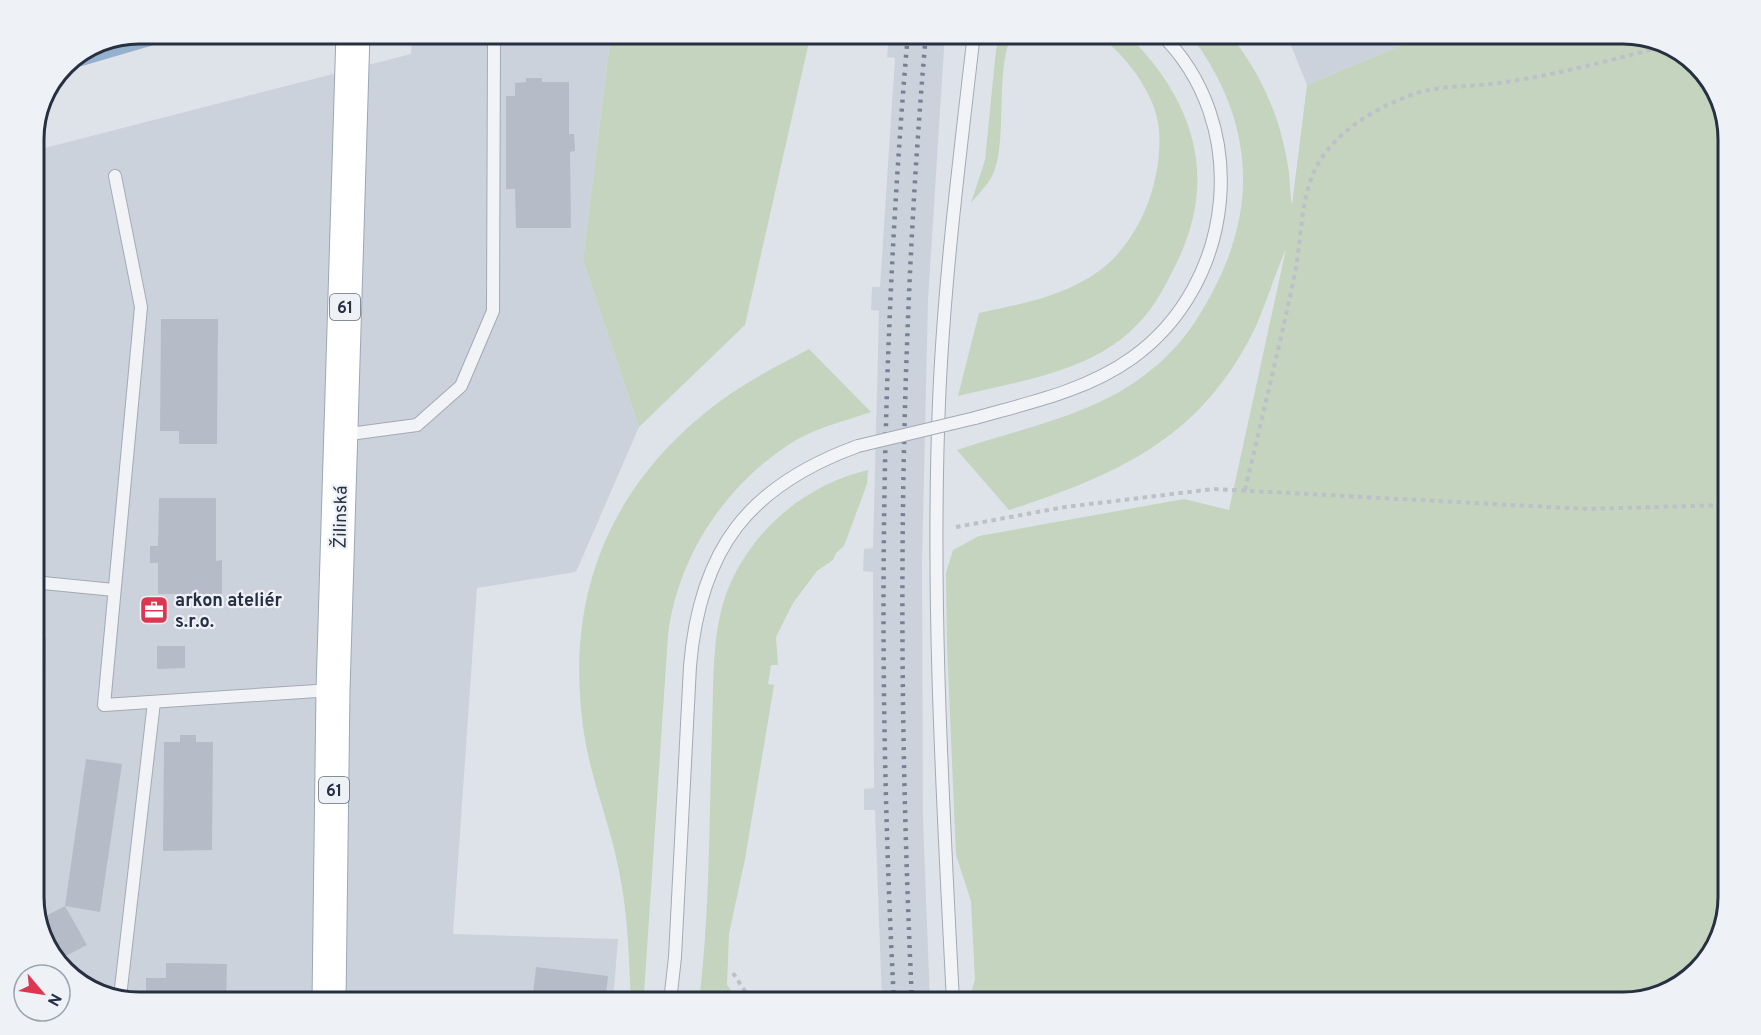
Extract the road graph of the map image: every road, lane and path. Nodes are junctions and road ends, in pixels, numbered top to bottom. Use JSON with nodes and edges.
{"nodes":[{"id":1,"x":353,"y":44,"type":"edge"},
{"id":2,"x":494,"y":44,"type":"edge"},
{"id":3,"x":973,"y":44,"type":"edge"},
{"id":4,"x":1169,"y":44,"type":"edge"},
{"id":5,"x":1653,"y":49,"type":"edge"},
{"id":6,"x":115,"y":177,"type":"dead end"},
{"id":7,"x":341,"y":435,"type":"junction"},
{"id":8,"x":1245,"y":490,"type":"junction"},
{"id":9,"x":1717,"y":505,"type":"edge"},
{"id":10,"x":937,"y":530,"type":"junction"},
{"id":11,"x":44,"y":583,"type":"edge"},
{"id":12,"x":114,"y":590,"type":"junction"},
{"id":13,"x":333,"y":690,"type":"junction"},
{"id":14,"x":154,"y":702,"type":"junction"},
{"id":15,"x":733,"y":973,"type":"dead end"},
{"id":16,"x":121,"y":990,"type":"edge"},
{"id":17,"x":329,"y":992,"type":"edge"},
{"id":18,"x":671,"y":992,"type":"edge"},
{"id":19,"x":745,"y":992,"type":"edge"},
{"id":20,"x":953,"y":992,"type":"edge"}],
"edges":[{"from":1,"to":7,"type":"main road","name":"Žilinská","number":"61"},
{"from":2,"to":7,"type":"lane"},
{"from":3,"to":10,"type":"lane"},
{"from":4,"to":18,"type":"lane","bridge":true},
{"from":5,"to":8,"type":"path"},
{"from":6,"to":12,"type":"lane"},
{"from":7,"to":13,"type":"main road","name":"Žilinská","number":"61"},
{"from":8,"to":9,"type":"path"},
{"from":8,"to":10,"type":"path"},
{"from":10,"to":20,"type":"lane"},
{"from":11,"to":12,"type":"lane"},
{"from":12,"to":14,"type":"lane"},
{"from":13,"to":14,"type":"lane"},
{"from":13,"to":17,"type":"main road","name":"Žilinská","number":"61"},
{"from":14,"to":16,"type":"lane"},
{"from":15,"to":19,"type":"path"}]}
